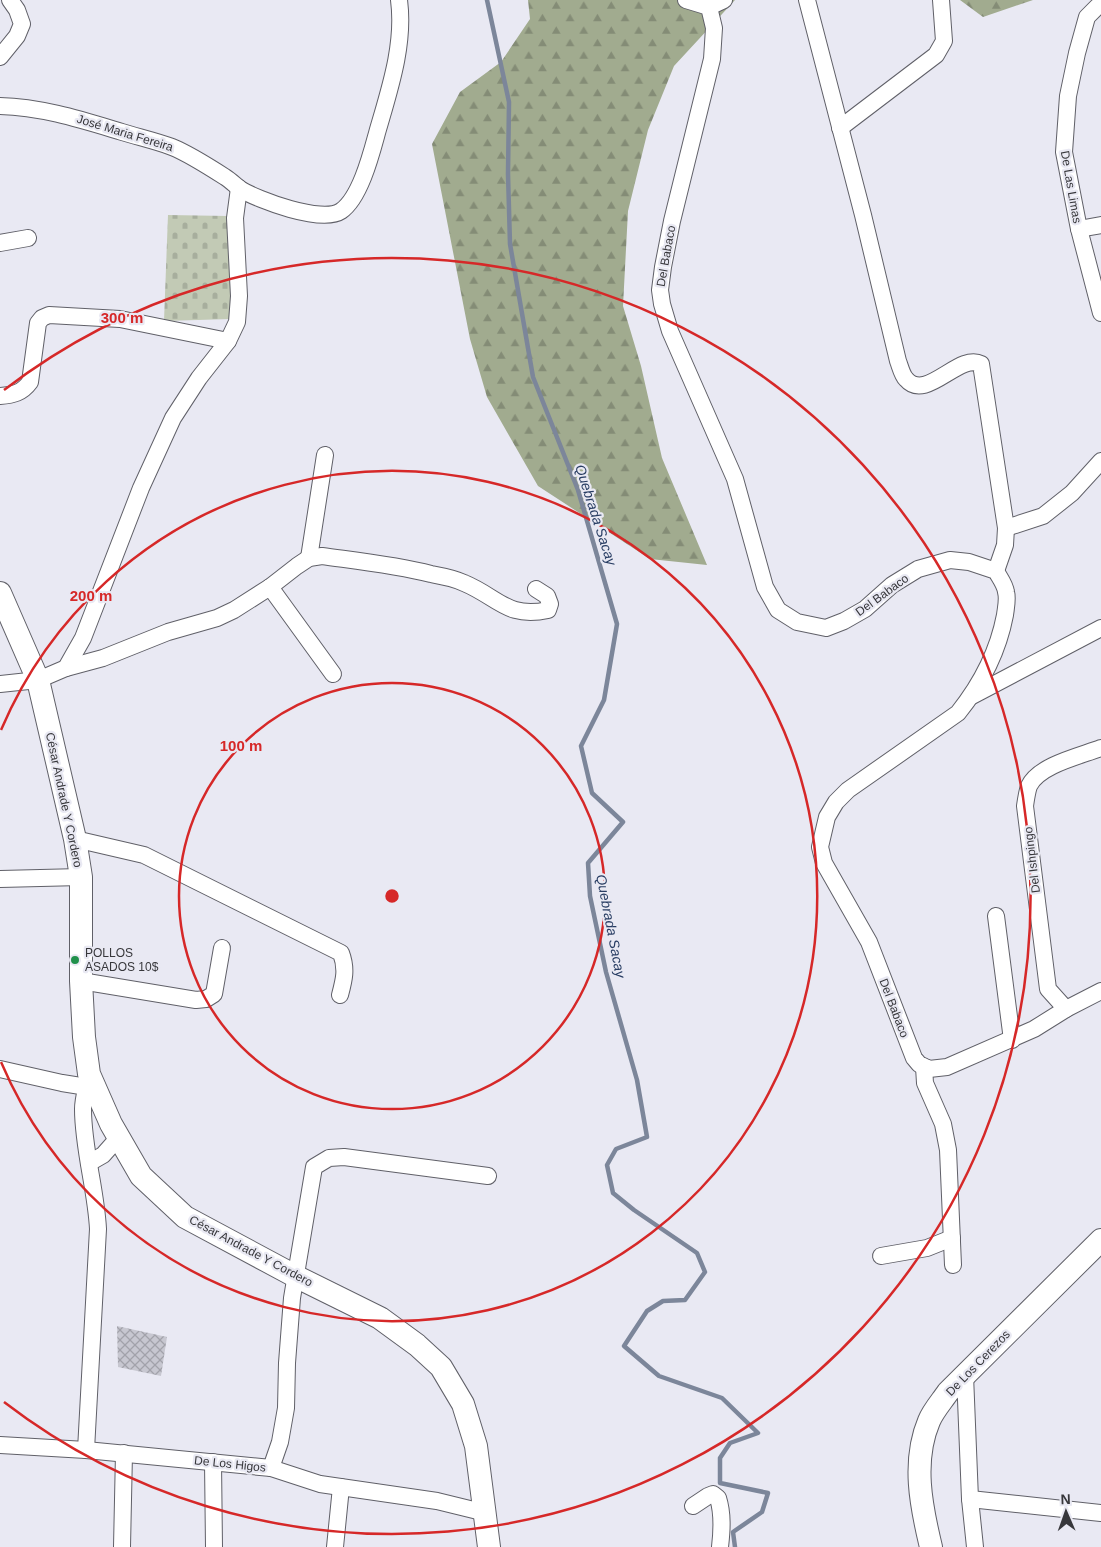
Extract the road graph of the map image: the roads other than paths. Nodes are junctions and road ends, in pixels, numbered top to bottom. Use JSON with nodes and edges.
{"nodes":[{"id":1,"x":10,"y":0,"type":"edge"},
{"id":2,"x":399,"y":0,"type":"edge"},
{"id":3,"x":686,"y":0,"type":"edge"},
{"id":4,"x":724,"y":0,"type":"edge"},
{"id":5,"x":806,"y":0,"type":"edge"},
{"id":6,"x":941,"y":0,"type":"edge"},
{"id":7,"x":1100,"y":6,"type":"edge"},
{"id":8,"x":709,"y":7,"type":"junction"},
{"id":9,"x":0,"y":57,"type":"edge"},
{"id":10,"x":0,"y":106,"type":"edge"},
{"id":11,"x":840,"y":128,"type":"junction"},
{"id":12,"x":239,"y":188,"type":"junction"},
{"id":13,"x":1101,"y":225,"type":"edge"},
{"id":14,"x":1079,"y":229,"type":"junction"},
{"id":15,"x":28,"y":238,"type":"dead end"},
{"id":16,"x":0,"y":243,"type":"edge"},
{"id":17,"x":1101,"y":313,"type":"edge"},
{"id":18,"x":228,"y":341,"type":"junction"},
{"id":19,"x":0,"y":396,"type":"edge"},
{"id":20,"x":325,"y":455,"type":"dead end"},
{"id":21,"x":1101,"y":461,"type":"edge"},
{"id":22,"x":1006,"y":528,"type":"junction"},
{"id":23,"x":309,"y":558,"type":"junction"},
{"id":24,"x":996,"y":570,"type":"junction"},
{"id":25,"x":270,"y":587,"type":"junction"},
{"id":26,"x":536,"y":590,"type":"dead end"},
{"id":27,"x":0,"y":593,"type":"edge"},
{"id":28,"x":1101,"y":628,"type":"edge"},
{"id":29,"x":66,"y":668,"type":"junction"},
{"id":30,"x":333,"y":674,"type":"dead end"},
{"id":31,"x":38,"y":680,"type":"junction"},
{"id":32,"x":0,"y":684,"type":"edge"},
{"id":33,"x":970,"y":697,"type":"junction"},
{"id":34,"x":1101,"y":748,"type":"edge"},
{"id":35,"x":75,"y":839,"type":"junction"},
{"id":36,"x":81,"y":877,"type":"junction"},
{"id":37,"x":0,"y":879,"type":"edge"},
{"id":38,"x":996,"y":916,"type":"dead end"},
{"id":39,"x":222,"y":948,"type":"dead end"},
{"id":40,"x":81,"y":981,"type":"junction"},
{"id":41,"x":1101,"y":991,"type":"edge"},
{"id":42,"x":340,"y":995,"type":"dead end"},
{"id":43,"x":1066,"y":1009,"type":"junction"},
{"id":44,"x":1012,"y":1040,"type":"junction"},
{"id":45,"x":924,"y":1066,"type":"junction"},
{"id":46,"x":0,"y":1069,"type":"edge"},
{"id":47,"x":88,"y":1081,"type":"junction"},
{"id":48,"x":119,"y":1137,"type":"junction"},
{"id":49,"x":89,"y":1163,"type":"junction"},
{"id":50,"x":488,"y":1176,"type":"dead end"},
{"id":51,"x":952,"y":1238,"type":"junction"},
{"id":52,"x":1101,"y":1240,"type":"edge"},
{"id":53,"x":881,"y":1256,"type":"dead end"},
{"id":54,"x":953,"y":1265,"type":"dead end"},
{"id":55,"x":296,"y":1276,"type":"junction"},
{"id":56,"x":965,"y":1375,"type":"junction"},
{"id":57,"x":0,"y":1446,"type":"edge"},
{"id":58,"x":86,"y":1450,"type":"junction"},
{"id":59,"x":124,"y":1453,"type":"junction"},
{"id":60,"x":213,"y":1462,"type":"junction"},
{"id":61,"x":271,"y":1468,"type":"junction"},
{"id":62,"x":341,"y":1487,"type":"junction"},
{"id":63,"x":970,"y":1499,"type":"junction"},
{"id":64,"x":693,"y":1506,"type":"dead end"},
{"id":65,"x":486,"y":1513,"type":"junction"},
{"id":66,"x":1101,"y":1514,"type":"edge"},
{"id":67,"x":122,"y":1547,"type":"edge"},
{"id":68,"x":214,"y":1547,"type":"edge"},
{"id":69,"x":335,"y":1547,"type":"edge"},
{"id":70,"x":489,"y":1547,"type":"edge"},
{"id":71,"x":720,"y":1547,"type":"edge"},
{"id":72,"x":931,"y":1547,"type":"edge"},
{"id":73,"x":975,"y":1547,"type":"edge"}],
"edges":[{"from":1,"to":9,"type":"street"},
{"from":2,"to":12,"type":"street","name":"José Maria Fereira"},
{"from":3,"to":8,"type":"street"},
{"from":4,"to":8,"type":"street"},
{"from":5,"to":11,"type":"street"},
{"from":6,"to":11,"type":"street"},
{"from":7,"to":14,"type":"street","name":"De Las Limas"},
{"from":8,"to":24,"type":"street","name":"Del Babaco"},
{"from":10,"to":12,"type":"street","name":"José Maria Fereira"},
{"from":11,"to":22,"type":"street"},
{"from":12,"to":18,"type":"street"},
{"from":13,"to":14,"type":"street"},
{"from":14,"to":17,"type":"street","name":"De Las Limas"},
{"from":15,"to":16,"type":"street"},
{"from":18,"to":19,"type":"street"},
{"from":18,"to":29,"type":"street"},
{"from":20,"to":23,"type":"street"},
{"from":21,"to":22,"type":"street"},
{"from":22,"to":24,"type":"street"},
{"from":23,"to":25,"type":"street"},
{"from":23,"to":26,"type":"street"},
{"from":24,"to":33,"type":"street","name":"Del Babaco"},
{"from":25,"to":29,"type":"street"},
{"from":25,"to":30,"type":"street"},
{"from":27,"to":31,"type":"street","name":"César Andrade Y Cordero"},
{"from":28,"to":33,"type":"street"},
{"from":29,"to":31,"type":"street"},
{"from":31,"to":32,"type":"street"},
{"from":31,"to":35,"type":"street","name":"César Andrade Y Cordero"},
{"from":33,"to":45,"type":"street","name":"Del Babaco"},
{"from":34,"to":43,"type":"street","name":"Del Ishpingo"},
{"from":35,"to":36,"type":"street","name":"César Andrade Y Cordero"},
{"from":35,"to":42,"type":"street"},
{"from":36,"to":37,"type":"street"},
{"from":36,"to":40,"type":"street","name":"César Andrade Y Cordero"},
{"from":38,"to":44,"type":"street"},
{"from":39,"to":40,"type":"street"},
{"from":40,"to":47,"type":"street","name":"César Andrade Y Cordero"},
{"from":41,"to":43,"type":"street"},
{"from":43,"to":44,"type":"street"},
{"from":44,"to":45,"type":"street"},
{"from":45,"to":51,"type":"street"},
{"from":46,"to":47,"type":"street"},
{"from":47,"to":48,"type":"street","name":"César Andrade Y Cordero"},
{"from":47,"to":49,"type":"street"},
{"from":48,"to":49,"type":"street"},
{"from":48,"to":55,"type":"street","name":"César Andrade Y Cordero"},
{"from":49,"to":58,"type":"street"},
{"from":50,"to":55,"type":"street"},
{"from":51,"to":53,"type":"street"},
{"from":51,"to":54,"type":"street"},
{"from":52,"to":56,"type":"street","name":"De Los Cerezos"},
{"from":55,"to":61,"type":"street"},
{"from":55,"to":65,"type":"street","name":"César Andrade Y Cordero"},
{"from":56,"to":63,"type":"street"},
{"from":56,"to":72,"type":"street","name":"De Los Cerezos"},
{"from":57,"to":58,"type":"street","name":"De Los Higos"},
{"from":58,"to":59,"type":"street","name":"De Los Higos"},
{"from":59,"to":60,"type":"street","name":"De Los Higos"},
{"from":59,"to":67,"type":"street"},
{"from":60,"to":61,"type":"street","name":"De Los Higos"},
{"from":60,"to":68,"type":"street"},
{"from":61,"to":62,"type":"street","name":"De Los Higos"},
{"from":62,"to":65,"type":"street","name":"De Los Higos"},
{"from":62,"to":69,"type":"street"},
{"from":63,"to":66,"type":"street"},
{"from":63,"to":73,"type":"street"},
{"from":64,"to":71,"type":"street"},
{"from":65,"to":70,"type":"street","name":"César Andrade Y Cordero"}]}
